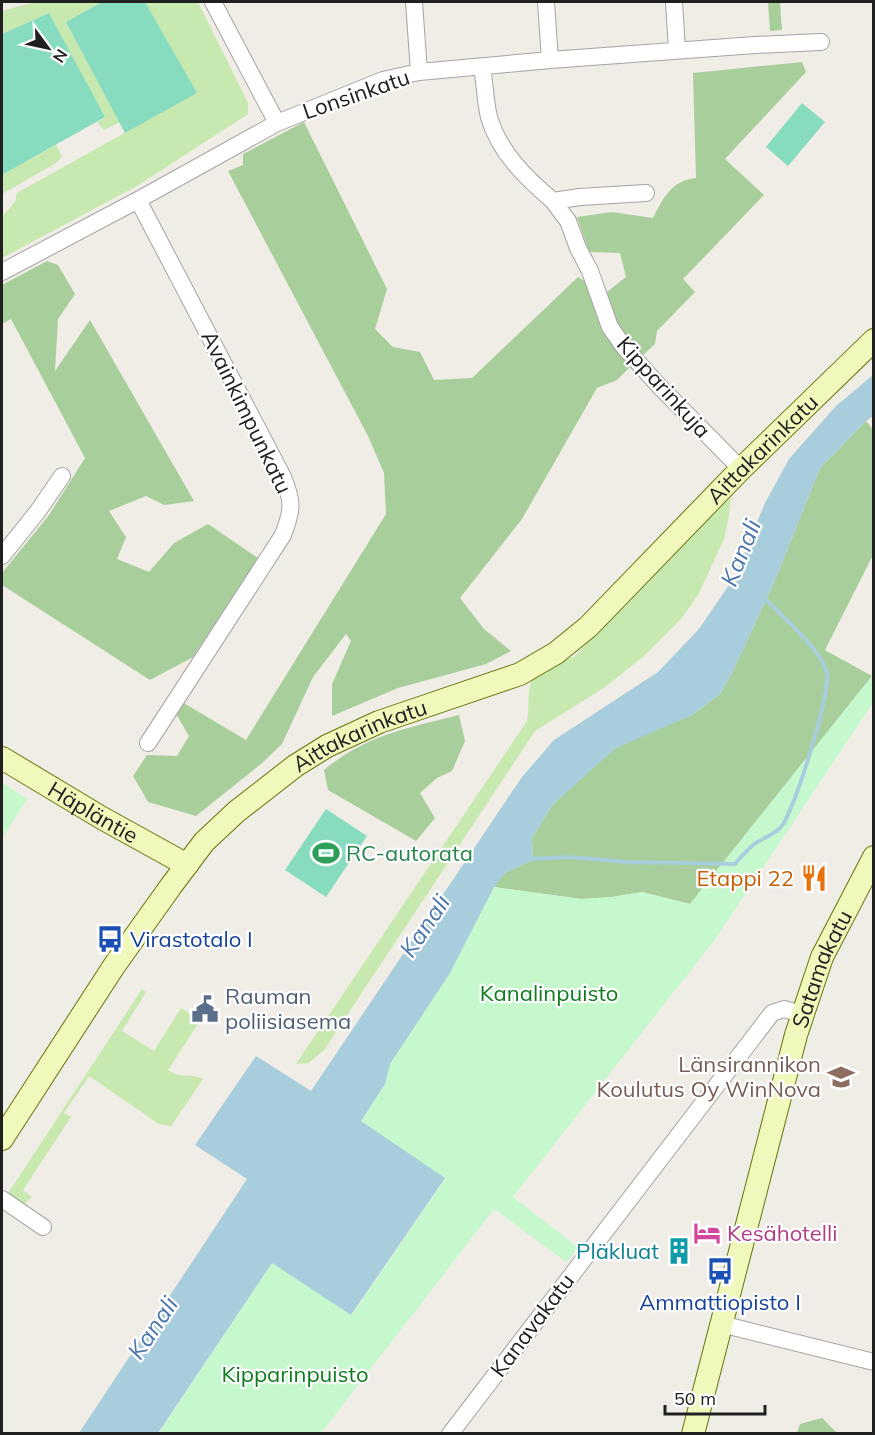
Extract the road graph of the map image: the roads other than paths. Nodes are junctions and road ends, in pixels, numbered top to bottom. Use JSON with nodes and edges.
{"nodes":[{"id":1,"x":213,"y":2,"type":"edge"},
{"id":2,"x":414,"y":2,"type":"edge"},
{"id":3,"x":546,"y":2,"type":"edge"},
{"id":4,"x":674,"y":2,"type":"edge"},
{"id":5,"x":821,"y":42,"type":"dead end"},
{"id":6,"x":677,"y":50,"type":"junction"},
{"id":7,"x":550,"y":60,"type":"junction"},
{"id":8,"x":482,"y":67,"type":"junction"},
{"id":9,"x":419,"y":72,"type":"junction"},
{"id":10,"x":277,"y":123,"type":"junction"},
{"id":11,"x":646,"y":193,"type":"dead end"},
{"id":12,"x":138,"y":201,"type":"junction"},
{"id":13,"x":553,"y":201,"type":"junction"},
{"id":14,"x":2,"y":272,"type":"edge"},
{"id":15,"x":873,"y":340,"type":"edge"},
{"id":16,"x":741,"y":469,"type":"junction"},
{"id":17,"x":62,"y":476,"type":"dead end"},
{"id":18,"x":2,"y":556,"type":"edge"},
{"id":19,"x":148,"y":743,"type":"dead end"},
{"id":20,"x":2,"y":758,"type":"edge"},
{"id":21,"x":873,"y":857,"type":"edge"},
{"id":22,"x":187,"y":865,"type":"junction"},
{"id":23,"x":802,"y":1014,"type":"junction"},
{"id":24,"x":2,"y":1139,"type":"edge"},
{"id":25,"x":2,"y":1199,"type":"edge"},
{"id":26,"x":43,"y":1227,"type":"dead end"},
{"id":27,"x":721,"y":1324,"type":"junction"},
{"id":28,"x":873,"y":1362,"type":"edge"},
{"id":29,"x":450,"y":1434,"type":"edge"},
{"id":30,"x":693,"y":1434,"type":"edge"}],
"edges":[{"from":1,"to":10,"type":"street"},
{"from":2,"to":9,"type":"street"},
{"from":3,"to":7,"type":"street"},
{"from":4,"to":6,"type":"street"},
{"from":5,"to":6,"type":"street","name":"Lonsinkatu"},
{"from":6,"to":7,"type":"street","name":"Lonsinkatu"},
{"from":7,"to":8,"type":"street","name":"Lonsinkatu"},
{"from":8,"to":9,"type":"street","name":"Lonsinkatu"},
{"from":8,"to":13,"type":"street","name":"Kipparinkuja"},
{"from":9,"to":10,"type":"street","name":"Lonsinkatu"},
{"from":10,"to":12,"type":"street","name":"Lonsinkatu"},
{"from":11,"to":13,"type":"street"},
{"from":12,"to":14,"type":"street","name":"Lonsinkatu"},
{"from":12,"to":19,"type":"street","name":"Avainkimpunkatu"},
{"from":13,"to":16,"type":"street","name":"Kipparinkuja"},
{"from":15,"to":16,"type":"main road","name":"Aittakarinkatu"},
{"from":16,"to":22,"type":"main road","name":"Aittakarinkatu"},
{"from":17,"to":18,"type":"street"},
{"from":20,"to":22,"type":"main road","name":"Häpläntie"},
{"from":21,"to":23,"type":"main road","name":"Satamakatu"},
{"from":22,"to":24,"type":"main road","name":"Aittakarinkatu"},
{"from":23,"to":27,"type":"main road","name":"Satamakatu"},
{"from":23,"to":29,"type":"street","name":"Kanavakatu"},
{"from":25,"to":26,"type":"street"},
{"from":27,"to":28,"type":"street"},
{"from":27,"to":30,"type":"main road","name":"Satamakatu"}]}
